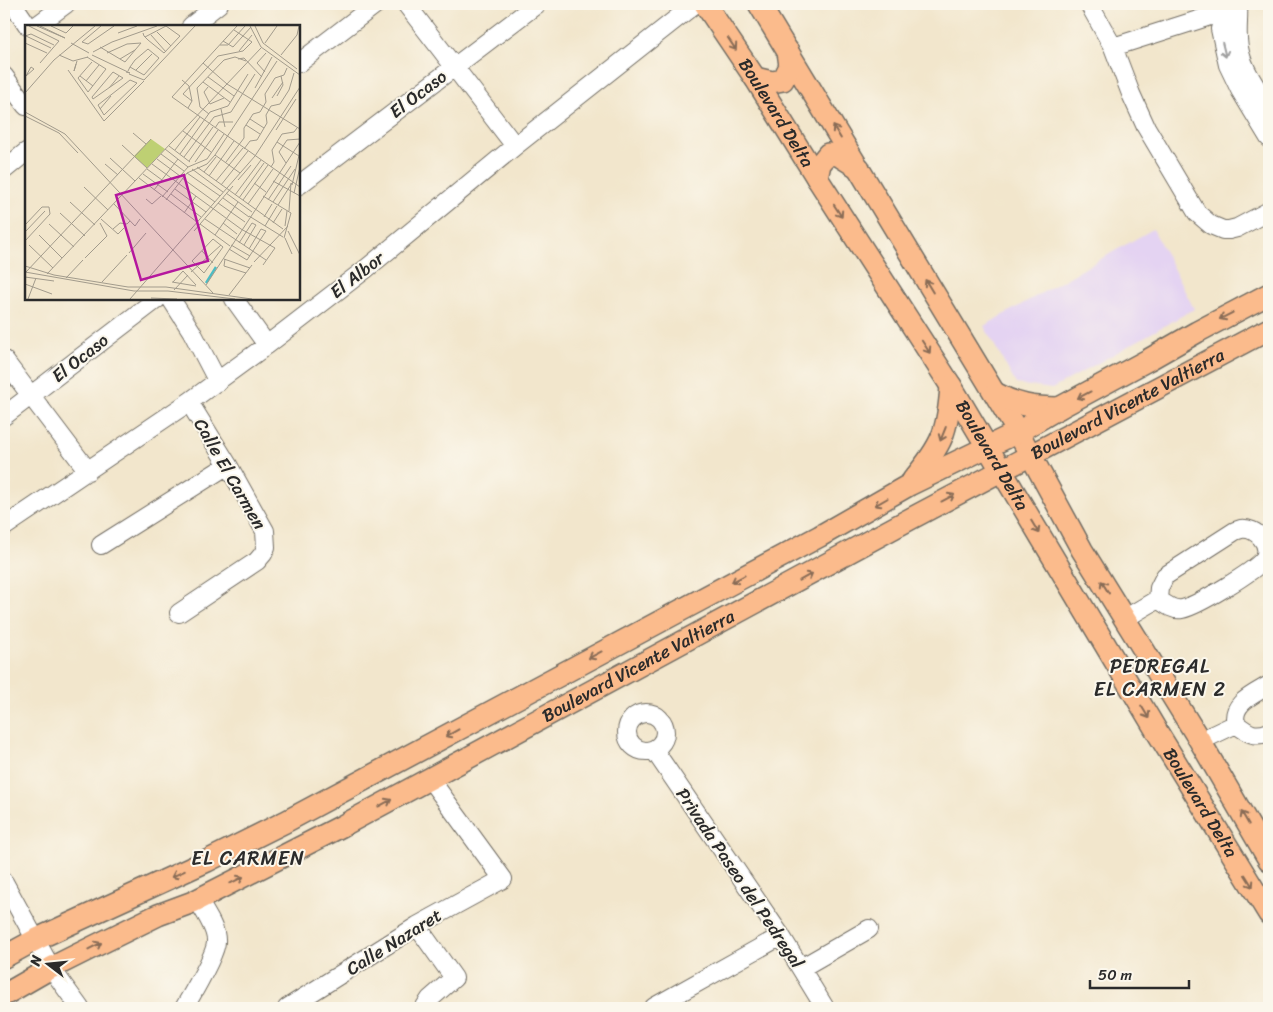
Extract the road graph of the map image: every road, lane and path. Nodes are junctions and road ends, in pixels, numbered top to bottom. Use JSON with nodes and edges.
{"nodes":[{"id":1,"x":13,"y":4,"type":"edge"},
{"id":2,"x":66,"y":4,"type":"edge"},
{"id":3,"x":219,"y":4,"type":"edge"},
{"id":4,"x":376,"y":4,"type":"edge"},
{"id":5,"x":406,"y":4,"type":"edge"},
{"id":6,"x":537,"y":4,"type":"edge"},
{"id":7,"x":694,"y":4,"type":"edge"},
{"id":8,"x":705,"y":4,"type":"edge"},
{"id":9,"x":759,"y":4,"type":"edge"},
{"id":10,"x":1089,"y":4,"type":"edge"},
{"id":11,"x":1233,"y":6,"type":"edge"},
{"id":12,"x":27,"y":25,"type":"edge"},
{"id":13,"x":37,"y":25,"type":"edge"},
{"id":14,"x":191,"y":25,"type":"edge"},
{"id":15,"x":1113,"y":47,"type":"junction"},
{"id":16,"x":788,"y":51,"type":"junction"},
{"id":17,"x":300,"y":62,"type":"edge"},
{"id":18,"x":454,"y":67,"type":"junction"},
{"id":19,"x":4,"y":76,"type":"edge"},
{"id":20,"x":755,"y":78,"type":"junction"},
{"id":21,"x":25,"y":105,"type":"edge"},
{"id":22,"x":1269,"y":107,"type":"edge"},
{"id":23,"x":1269,"y":138,"type":"edge"},
{"id":24,"x":514,"y":146,"type":"junction"},
{"id":25,"x":25,"y":153,"type":"edge"},
{"id":26,"x":859,"y":168,"type":"junction"},
{"id":27,"x":4,"y":170,"type":"edge"},
{"id":28,"x":817,"y":178,"type":"junction"},
{"id":29,"x":300,"y":184,"type":"edge"},
{"id":30,"x":1269,"y":211,"type":"edge"},
{"id":31,"x":1269,"y":294,"type":"edge"},
{"id":32,"x":156,"y":300,"type":"edge"},
{"id":33,"x":171,"y":300,"type":"edge"},
{"id":34,"x":235,"y":300,"type":"edge"},
{"id":35,"x":1269,"y":329,"type":"edge"},
{"id":36,"x":267,"y":345,"type":"junction"},
{"id":37,"x":4,"y":360,"type":"edge"},
{"id":38,"x":218,"y":382,"type":"junction"},
{"id":39,"x":951,"y":386,"type":"junction"},
{"id":40,"x":995,"y":393,"type":"junction"},
{"id":41,"x":31,"y":396,"type":"junction"},
{"id":42,"x":189,"y":402,"type":"junction"},
{"id":43,"x":1059,"y":408,"type":"junction"},
{"id":44,"x":4,"y":416,"type":"edge"},
{"id":45,"x":1018,"y":432,"type":"junction"},
{"id":46,"x":988,"y":448,"type":"junction"},
{"id":47,"x":1031,"y":455,"type":"junction"},
{"id":48,"x":228,"y":465,"type":"junction"},
{"id":49,"x":88,"y":471,"type":"junction"},
{"id":50,"x":1000,"y":471,"type":"junction"},
{"id":51,"x":909,"y":485,"type":"junction"},
{"id":52,"x":4,"y":527,"type":"edge"},
{"id":53,"x":101,"y":545,"type":"dead end"},
{"id":54,"x":1082,"y":550,"type":"junction"},
{"id":55,"x":1057,"y":564,"type":"junction"},
{"id":56,"x":1158,"y":599,"type":"junction"},
{"id":57,"x":179,"y":613,"type":"dead end"},
{"id":58,"x":1124,"y":619,"type":"junction"},
{"id":59,"x":1269,"y":685,"type":"edge"},
{"id":60,"x":1186,"y":718,"type":"junction"},
{"id":61,"x":1236,"y":724,"type":"junction"},
{"id":62,"x":1269,"y":732,"type":"edge"},
{"id":63,"x":1159,"y":735,"type":"junction"},
{"id":64,"x":1200,"y":741,"type":"junction"},
{"id":65,"x":654,"y":750,"type":"dead end"},
{"id":66,"x":430,"y":779,"type":"junction"},
{"id":67,"x":1269,"y":860,"type":"edge"},
{"id":68,"x":4,"y":882,"type":"edge"},
{"id":69,"x":198,"y":900,"type":"junction"},
{"id":70,"x":1269,"y":914,"type":"edge"},
{"id":71,"x":417,"y":926,"type":"junction"},
{"id":72,"x":869,"y":929,"type":"dead end"},
{"id":73,"x":781,"y":936,"type":"junction"},
{"id":74,"x":36,"y":938,"type":"junction"},
{"id":75,"x":4,"y":957,"type":"edge"},
{"id":76,"x":51,"y":968,"type":"junction"},
{"id":77,"x":801,"y":968,"type":"junction"},
{"id":78,"x":4,"y":995,"type":"edge"},
{"id":79,"x":80,"y":1008,"type":"edge"},
{"id":80,"x":184,"y":1008,"type":"edge"},
{"id":81,"x":287,"y":1008,"type":"edge"},
{"id":82,"x":424,"y":1008,"type":"edge"},
{"id":83,"x":654,"y":1008,"type":"edge"},
{"id":84,"x":825,"y":1008,"type":"edge"}],
"edges":[{"from":1,"to":12,"type":"street"},
{"from":2,"to":13,"type":"street"},
{"from":3,"to":14,"type":"street"},
{"from":4,"to":17,"type":"street"},
{"from":5,"to":18,"type":"street"},
{"from":6,"to":18,"type":"street","name":"El Ocaso"},
{"from":7,"to":24,"type":"street","name":"El Albor"},
{"from":8,"to":20,"type":"main road","name":"Boulevard Delta","one_way":true},
{"from":9,"to":16,"type":"main road","name":"Boulevard Delta"},
{"from":10,"to":15,"type":"street"},
{"from":11,"to":15,"type":"street"},
{"from":11,"to":22,"type":"street"},
{"from":11,"to":23,"type":"street","one_way":true},
{"from":15,"to":30,"type":"street"},
{"from":16,"to":20,"type":"main road"},
{"from":26,"to":16,"type":"main road","name":"Boulevard Delta","one_way":true},
{"from":18,"to":24,"type":"street"},
{"from":18,"to":29,"type":"street","name":"El Ocaso"},
{"from":19,"to":21,"type":"street"},
{"from":20,"to":28,"type":"main road","name":"Boulevard Delta"},
{"from":24,"to":36,"type":"street","name":"El Albor"},
{"from":25,"to":27,"type":"street"},
{"from":26,"to":28,"type":"main road"},
{"from":40,"to":26,"type":"main road","name":"Boulevard Delta","one_way":true},
{"from":28,"to":39,"type":"main road","name":"Boulevard Delta","one_way":true},
{"from":31,"to":43,"type":"main road","name":"Boulevard Vicente Valtierra","one_way":true},
{"from":32,"to":41,"type":"street","name":"El Ocaso"},
{"from":33,"to":38,"type":"street"},
{"from":34,"to":36,"type":"street"},
{"from":35,"to":47,"type":"main road","name":"Boulevard Vicente Valtierra"},
{"from":36,"to":38,"type":"street","name":"El Albor"},
{"from":37,"to":41,"type":"street"},
{"from":38,"to":42,"type":"street","name":"El Albor"},
{"from":39,"to":46,"type":"main road","name":"Boulevard Delta"},
{"from":39,"to":51,"type":"main road","one_way":true},
{"from":40,"to":43,"type":"main road"},
{"from":40,"to":45,"type":"main road","name":"Boulevard Delta"},
{"from":41,"to":44,"type":"street","name":"El Ocaso"},
{"from":41,"to":49,"type":"street"},
{"from":42,"to":48,"type":"street","name":"Calle El Carmen"},
{"from":42,"to":49,"type":"street","name":"El Albor"},
{"from":43,"to":45,"type":"main road","name":"Boulevard Vicente Valtierra"},
{"from":45,"to":46,"type":"main road","name":"Boulevard Vicente Valtierra"},
{"from":45,"to":47,"type":"main road","name":"Boulevard Delta"},
{"from":46,"to":50,"type":"main road","name":"Boulevard Delta"},
{"from":46,"to":51,"type":"main road","name":"Boulevard Vicente Valtierra"},
{"from":47,"to":50,"type":"main road","name":"Boulevard Vicente Valtierra"},
{"from":47,"to":54,"type":"main road","name":"Boulevard Delta"},
{"from":48,"to":53,"type":"street"},
{"from":48,"to":57,"type":"street","name":"Calle El Carmen"},
{"from":49,"to":52,"type":"street","name":"El Albor"},
{"from":50,"to":55,"type":"main road","name":"Boulevard Delta","one_way":true},
{"from":66,"to":50,"type":"main road","name":"Boulevard Vicente Valtierra","one_way":true},
{"from":51,"to":74,"type":"main road","name":"Boulevard Vicente Valtierra","one_way":true},
{"from":54,"to":55,"type":"main road"},
{"from":58,"to":54,"type":"main road","name":"Boulevard Delta","one_way":true},
{"from":55,"to":63,"type":"main road","name":"Boulevard Delta","one_way":true},
{"from":56,"to":56,"type":"street"},
{"from":56,"to":58,"type":"street"},
{"from":58,"to":60,"type":"main road","name":"Boulevard Delta"},
{"from":59,"to":61,"type":"street"},
{"from":60,"to":63,"type":"main road"},
{"from":60,"to":64,"type":"main road","name":"Boulevard Delta"},
{"from":61,"to":62,"type":"street"},
{"from":61,"to":64,"type":"street"},
{"from":63,"to":70,"type":"main road","name":"Boulevard Delta","one_way":true},
{"from":67,"to":64,"type":"main road","name":"Boulevard Delta","one_way":true},
{"from":65,"to":73,"type":"street","name":"Privada Paseo del Pedregal"},
{"from":69,"to":66,"type":"main road","name":"Boulevard Vicente Valtierra","one_way":true},
{"from":66,"to":71,"type":"street","name":"Calle Nazaret"},
{"from":68,"to":74,"type":"street"},
{"from":76,"to":69,"type":"main road","name":"Boulevard Vicente Valtierra","one_way":true},
{"from":69,"to":80,"type":"street"},
{"from":71,"to":81,"type":"street","name":"Calle Nazaret"},
{"from":71,"to":82,"type":"street"},
{"from":72,"to":77,"type":"street"},
{"from":73,"to":77,"type":"street","name":"Privada Paseo del Pedregal"},
{"from":73,"to":83,"type":"street"},
{"from":74,"to":75,"type":"main road","name":"Boulevard Vicente Valtierra"},
{"from":74,"to":76,"type":"street"},
{"from":76,"to":78,"type":"main road","name":"Boulevard Vicente Valtierra"},
{"from":76,"to":79,"type":"street"},
{"from":77,"to":84,"type":"street","name":"Privada Paseo del Pedregal"}]}
